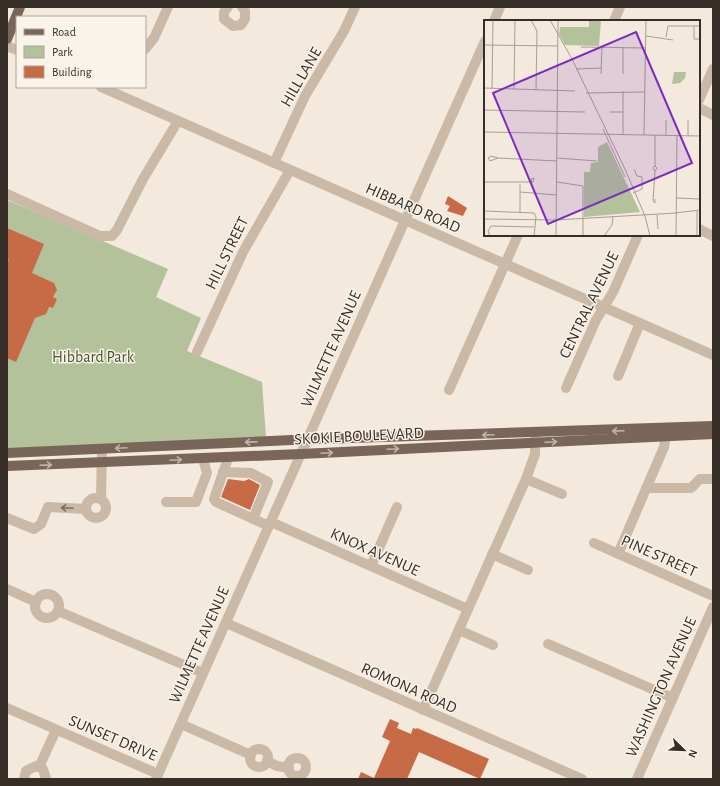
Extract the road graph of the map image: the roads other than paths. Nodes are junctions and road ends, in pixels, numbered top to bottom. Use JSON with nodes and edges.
{"nodes":[{"id":1,"x":168,"y":7,"type":"edge"},
{"id":2,"x":228,"y":7,"type":"edge"},
{"id":3,"x":242,"y":7,"type":"edge"},
{"id":4,"x":355,"y":7,"type":"edge"},
{"id":5,"x":500,"y":7,"type":"edge"},
{"id":6,"x":620,"y":7,"type":"edge"},
{"id":7,"x":16,"y":17,"type":"edge"},
{"id":8,"x":494,"y":20,"type":"edge"},
{"id":9,"x":614,"y":20,"type":"edge"},
{"id":10,"x":7,"y":38,"type":"edge"},
{"id":11,"x":484,"y":43,"type":"edge"},
{"id":12,"x":146,"y":48,"type":"edge"},
{"id":13,"x":713,"y":68,"type":"edge"},
{"id":14,"x":106,"y":88,"type":"edge"},
{"id":15,"x":121,"y":91,"type":"edge"},
{"id":16,"x":700,"y":98,"type":"edge"},
{"id":17,"x":700,"y":108,"type":"edge"},
{"id":18,"x":713,"y":114,"type":"edge"},
{"id":19,"x":178,"y":121,"type":"junction"},
{"id":20,"x":274,"y":163,"type":"junction"},
{"id":21,"x":290,"y":170,"type":"junction"},
{"id":22,"x":7,"y":194,"type":"edge"},
{"id":23,"x":404,"y":220,"type":"junction"},
{"id":24,"x":700,"y":230,"type":"edge"},
{"id":25,"x":518,"y":236,"type":"edge"},
{"id":26,"x":638,"y":236,"type":"edge"},
{"id":27,"x":713,"y":236,"type":"edge"},
{"id":28,"x":505,"y":264,"type":"junction"},
{"id":29,"x":604,"y":307,"type":"junction"},
{"id":30,"x":640,"y":323,"type":"junction"},
{"id":31,"x":197,"y":352,"type":"dead end"},
{"id":32,"x":713,"y":355,"type":"edge"},
{"id":33,"x":618,"y":376,"type":"dead end"},
{"id":34,"x":566,"y":388,"type":"dead end"},
{"id":35,"x":449,"y":390,"type":"dead end"},
{"id":36,"x":713,"y":426,"type":"edge"},
{"id":37,"x":666,"y":433,"type":"junction"},
{"id":38,"x":713,"y":434,"type":"edge"},
{"id":39,"x":535,"y":438,"type":"junction"},
{"id":40,"x":307,"y":440,"type":"junction"},
{"id":41,"x":102,"y":449,"type":"junction"},
{"id":42,"x":7,"y":454,"type":"edge"},
{"id":43,"x":301,"y":454,"type":"junction"},
{"id":44,"x":228,"y":458,"type":"junction"},
{"id":45,"x":203,"y":459,"type":"junction"},
{"id":46,"x":102,"y":463,"type":"junction"},
{"id":47,"x":7,"y":466,"type":"edge"},
{"id":48,"x":223,"y":472,"type":"junction"},
{"id":49,"x":526,"y":479,"type":"junction"},
{"id":50,"x":713,"y":479,"type":"edge"},
{"id":51,"x":646,"y":488,"type":"junction"},
{"id":52,"x":562,"y":494,"type":"dead end"},
{"id":53,"x":101,"y":499,"type":"junction"},
{"id":54,"x":166,"y":502,"type":"dead end"},
{"id":55,"x":397,"y":507,"type":"dead end"},
{"id":56,"x":86,"y":509,"type":"junction"},
{"id":57,"x":7,"y":518,"type":"edge"},
{"id":58,"x":253,"y":519,"type":"junction"},
{"id":59,"x":270,"y":524,"type":"junction"},
{"id":60,"x":594,"y":543,"type":"dead end"},
{"id":61,"x":492,"y":554,"type":"junction"},
{"id":62,"x":618,"y":554,"type":"junction"},
{"id":63,"x":371,"y":566,"type":"junction"},
{"id":64,"x":528,"y":570,"type":"dead end"},
{"id":65,"x":7,"y":589,"type":"edge"},
{"id":66,"x":713,"y":596,"type":"edge"},
{"id":67,"x":36,"y":602,"type":"junction"},
{"id":68,"x":713,"y":607,"type":"edge"},
{"id":69,"x":468,"y":609,"type":"junction"},
{"id":70,"x":58,"y":611,"type":"junction"},
{"id":71,"x":226,"y":623,"type":"junction"},
{"id":72,"x":459,"y":630,"type":"junction"},
{"id":73,"x":548,"y":644,"type":"dead end"},
{"id":74,"x":493,"y":645,"type":"dead end"},
{"id":75,"x":203,"y":673,"type":"junction"},
{"id":76,"x":673,"y":698,"type":"junction"},
{"id":77,"x":7,"y":708,"type":"edge"},
{"id":78,"x":423,"y":710,"type":"junction"},
{"id":79,"x":180,"y":724,"type":"junction"},
{"id":80,"x":56,"y":730,"type":"junction"},
{"id":81,"x":40,"y":767,"type":"junction"},
{"id":82,"x":289,"y":768,"type":"dead end"},
{"id":83,"x":157,"y":777,"type":"edge"},
{"id":84,"x":24,"y":779,"type":"edge"},
{"id":85,"x":46,"y":779,"type":"edge"},
{"id":86,"x":582,"y":779,"type":"edge"},
{"id":87,"x":637,"y":779,"type":"edge"}],
"edges":[{"from":1,"to":12,"type":"street"},
{"from":2,"to":3,"type":"street"},
{"from":4,"to":20,"type":"street","name":"HILL LANE"},
{"from":5,"to":8,"type":"street"},
{"from":6,"to":9,"type":"street"},
{"from":7,"to":10,"type":"main road"},
{"from":11,"to":23,"type":"street","name":"WILMETTE AVENUE"},
{"from":13,"to":16,"type":"street"},
{"from":14,"to":15,"type":"street","name":"HIBBARD ROAD"},
{"from":15,"to":19,"type":"street","name":"HIBBARD ROAD"},
{"from":17,"to":18,"type":"street"},
{"from":19,"to":20,"type":"street","name":"HIBBARD ROAD"},
{"from":19,"to":22,"type":"street"},
{"from":20,"to":21,"type":"street","name":"HIBBARD ROAD"},
{"from":21,"to":23,"type":"street","name":"HIBBARD ROAD"},
{"from":21,"to":31,"type":"street","name":"HILL STREET"},
{"from":23,"to":28,"type":"street","name":"HIBBARD ROAD"},
{"from":23,"to":40,"type":"street","name":"WILMETTE AVENUE"},
{"from":24,"to":27,"type":"street"},
{"from":25,"to":28,"type":"street"},
{"from":26,"to":29,"type":"street","name":"CENTRAL AVENUE"},
{"from":28,"to":29,"type":"street","name":"HIBBARD ROAD"},
{"from":28,"to":35,"type":"street"},
{"from":29,"to":30,"type":"street","name":"HIBBARD ROAD"},
{"from":29,"to":34,"type":"street","name":"CENTRAL AVENUE"},
{"from":30,"to":32,"type":"street","name":"HIBBARD ROAD"},
{"from":30,"to":33,"type":"street"},
{"from":36,"to":37,"type":"main road","name":"SKOKIE BOULEVARD"},
{"from":37,"to":38,"type":"main road","name":"SKOKIE BOULEVARD"},
{"from":37,"to":39,"type":"main road","name":"SKOKIE BOULEVARD"},
{"from":37,"to":51,"type":"street"},
{"from":39,"to":40,"type":"main road","name":"SKOKIE BOULEVARD","one_way":true},
{"from":43,"to":39,"type":"main road","name":"SKOKIE BOULEVARD","one_way":true},
{"from":39,"to":49,"type":"street"},
{"from":40,"to":41,"type":"main road","name":"SKOKIE BOULEVARD","one_way":true},
{"from":40,"to":43,"type":"street","name":"WILMETTE AVENUE"},
{"from":41,"to":42,"type":"main road","name":"SKOKIE BOULEVARD"},
{"from":41,"to":46,"type":"street"},
{"from":43,"to":44,"type":"main road","name":"SKOKIE BOULEVARD"},
{"from":43,"to":59,"type":"street","name":"WILMETTE AVENUE"},
{"from":44,"to":45,"type":"main road","name":"SKOKIE BOULEVARD"},
{"from":44,"to":48,"type":"street"},
{"from":46,"to":45,"type":"main road","name":"SKOKIE BOULEVARD","one_way":true},
{"from":45,"to":54,"type":"street"},
{"from":47,"to":46,"type":"main road","name":"SKOKIE BOULEVARD","one_way":true},
{"from":46,"to":53,"type":"street"},
{"from":48,"to":58,"type":"street","name":"KNOX AVENUE"},
{"from":48,"to":58,"type":"street"},
{"from":49,"to":52,"type":"street"},
{"from":49,"to":61,"type":"street"},
{"from":50,"to":51,"type":"street"},
{"from":51,"to":62,"type":"street"},
{"from":53,"to":56,"type":"street"},
{"from":53,"to":56,"type":"street"},
{"from":55,"to":63,"type":"street"},
{"from":56,"to":57,"type":"street","one_way":true},
{"from":58,"to":59,"type":"street","name":"KNOX AVENUE"},
{"from":59,"to":63,"type":"street","name":"KNOX AVENUE"},
{"from":59,"to":71,"type":"street","name":"WILMETTE AVENUE"},
{"from":60,"to":62,"type":"street","name":"PINE STREET"},
{"from":61,"to":64,"type":"street"},
{"from":61,"to":69,"type":"street"},
{"from":62,"to":66,"type":"street","name":"PINE STREET"},
{"from":63,"to":69,"type":"street","name":"KNOX AVENUE"},
{"from":65,"to":67,"type":"street"},
{"from":67,"to":70,"type":"street"},
{"from":67,"to":70,"type":"street"},
{"from":68,"to":76,"type":"street","name":"WASHINGTON AVENUE"},
{"from":69,"to":72,"type":"street"},
{"from":70,"to":75,"type":"street"},
{"from":71,"to":75,"type":"street","name":"WILMETTE AVENUE"},
{"from":71,"to":78,"type":"street","name":"ROMONA ROAD"},
{"from":72,"to":74,"type":"street"},
{"from":72,"to":78,"type":"street"},
{"from":73,"to":76,"type":"street"},
{"from":75,"to":79,"type":"street","name":"WILMETTE AVENUE"},
{"from":76,"to":87,"type":"street","name":"WASHINGTON AVENUE"},
{"from":77,"to":80,"type":"street","name":"SUNSET DRIVE"},
{"from":78,"to":86,"type":"street","name":"ROMONA ROAD"},
{"from":79,"to":82,"type":"street"},
{"from":79,"to":83,"type":"street","name":"WILMETTE AVENUE"},
{"from":80,"to":81,"type":"street","name":"SUNSET DRIVE"},
{"from":80,"to":83,"type":"street","name":"SUNSET DRIVE"},
{"from":81,"to":84,"type":"street"},
{"from":81,"to":85,"type":"street"}]}
